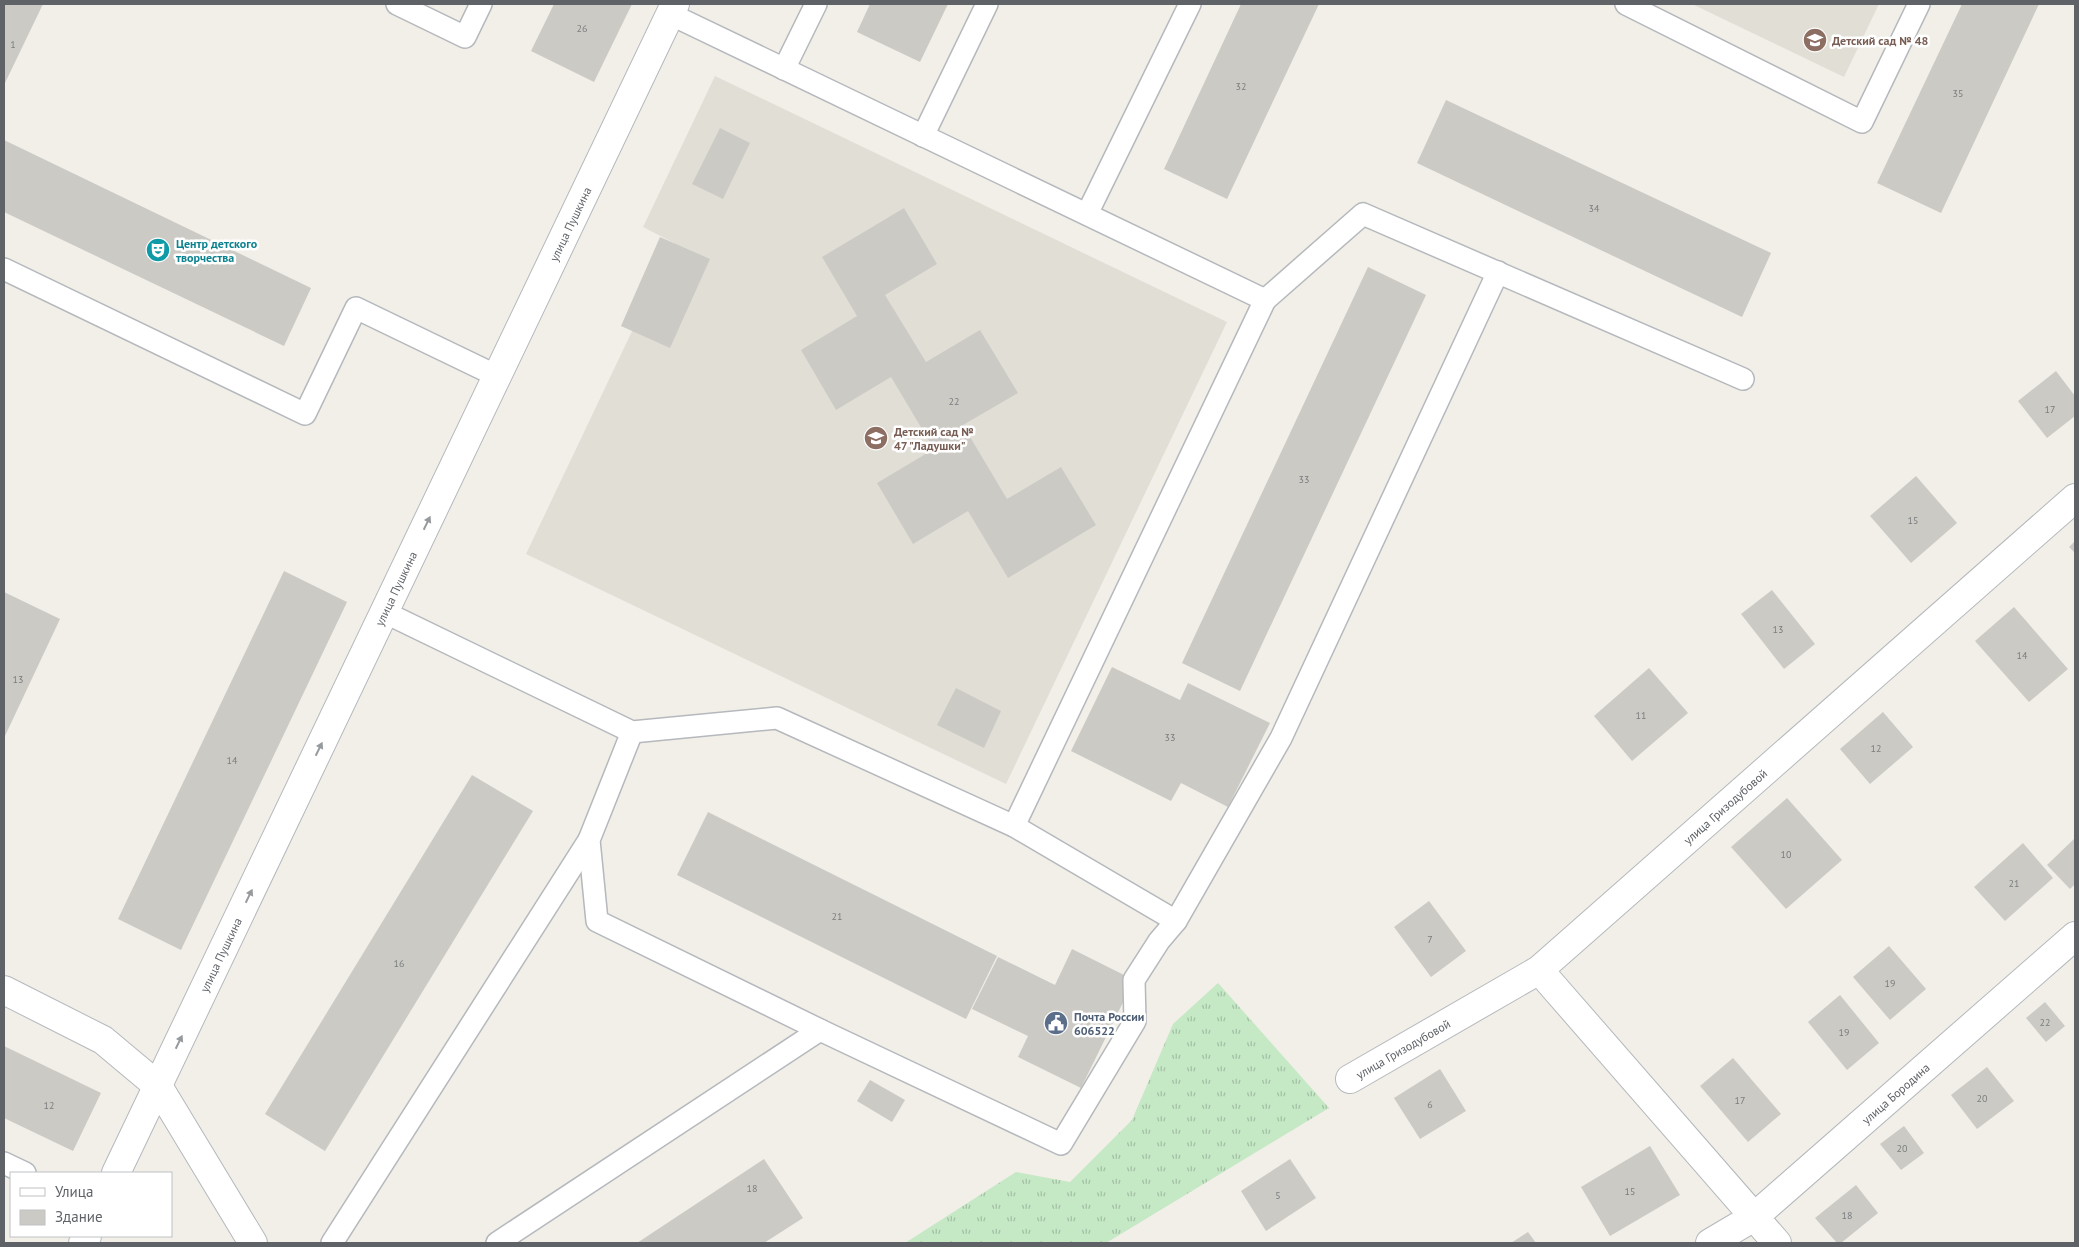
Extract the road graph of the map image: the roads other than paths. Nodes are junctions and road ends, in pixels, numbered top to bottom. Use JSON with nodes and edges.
{"nodes":[{"id":1,"x":397,"y":4,"type":"edge"},
{"id":2,"x":481,"y":4,"type":"edge"},
{"id":3,"x":816,"y":4,"type":"edge"},
{"id":4,"x":987,"y":4,"type":"edge"},
{"id":5,"x":1190,"y":4,"type":"edge"},
{"id":6,"x":1626,"y":4,"type":"edge"},
{"id":7,"x":1919,"y":4,"type":"edge"},
{"id":8,"x":672,"y":9,"type":"edge"},
{"id":9,"x":784,"y":69,"type":"junction"},
{"id":10,"x":923,"y":136,"type":"junction"},
{"id":11,"x":1087,"y":214,"type":"junction"},
{"id":12,"x":4,"y":269,"type":"edge"},
{"id":13,"x":1498,"y":272,"type":"junction"},
{"id":14,"x":1265,"y":300,"type":"junction"},
{"id":15,"x":497,"y":376,"type":"junction"},
{"id":16,"x":1743,"y":379,"type":"dead end"},
{"id":17,"x":2075,"y":498,"type":"edge"},
{"id":18,"x":384,"y":612,"type":"junction"},
{"id":19,"x":632,"y":732,"type":"junction"},
{"id":20,"x":1014,"y":826,"type":"junction"},
{"id":21,"x":589,"y":840,"type":"junction"},
{"id":22,"x":1176,"y":921,"type":"junction"},
{"id":23,"x":2075,"y":936,"type":"edge"},
{"id":24,"x":1539,"y":970,"type":"junction"},
{"id":25,"x":4,"y":990,"type":"edge"},
{"id":26,"x":820,"y":1030,"type":"junction"},
{"id":27,"x":1350,"y":1080,"type":"dead end"},
{"id":28,"x":158,"y":1086,"type":"junction"},
{"id":29,"x":4,"y":1163,"type":"edge"},
{"id":30,"x":23,"y":1172,"type":"edge"},
{"id":31,"x":116,"y":1172,"type":"edge"},
{"id":32,"x":1754,"y":1217,"type":"junction"},
{"id":33,"x":253,"y":1243,"type":"edge"},
{"id":34,"x":332,"y":1243,"type":"edge"},
{"id":35,"x":497,"y":1243,"type":"edge"},
{"id":36,"x":1710,"y":1243,"type":"edge"},
{"id":37,"x":1777,"y":1243,"type":"edge"}],
"edges":[{"from":1,"to":2,"type":"lane"},
{"from":3,"to":9,"type":"lane"},
{"from":4,"to":10,"type":"lane"},
{"from":5,"to":11,"type":"lane"},
{"from":6,"to":7,"type":"lane"},
{"from":8,"to":9,"type":"lane"},
{"from":8,"to":15,"type":"street","name":"улица Пушкина"},
{"from":9,"to":10,"type":"lane"},
{"from":10,"to":11,"type":"lane"},
{"from":11,"to":14,"type":"lane"},
{"from":12,"to":15,"type":"lane"},
{"from":13,"to":14,"type":"lane"},
{"from":13,"to":16,"type":"lane"},
{"from":13,"to":22,"type":"lane"},
{"from":14,"to":20,"type":"lane"},
{"from":18,"to":15,"type":"street","name":"улица Пушкина","one_way":true},
{"from":17,"to":24,"type":"street","name":"улица Гризодубовой"},
{"from":18,"to":19,"type":"lane"},
{"from":28,"to":18,"type":"street","name":"улица Пушкина","one_way":true},
{"from":19,"to":20,"type":"lane"},
{"from":19,"to":21,"type":"lane"},
{"from":20,"to":22,"type":"lane"},
{"from":21,"to":26,"type":"lane"},
{"from":21,"to":34,"type":"lane"},
{"from":22,"to":26,"type":"lane"},
{"from":23,"to":32,"type":"street","name":"улица Бородина"},
{"from":24,"to":27,"type":"street","name":"улица Гризодубовой"},
{"from":24,"to":32,"type":"street"},
{"from":25,"to":28,"type":"street"},
{"from":26,"to":35,"type":"lane"},
{"from":28,"to":31,"type":"street","name":"улица Пушкина"},
{"from":28,"to":33,"type":"street"},
{"from":29,"to":30,"type":"lane"},
{"from":32,"to":36,"type":"street","name":"улица Бородина"},
{"from":32,"to":37,"type":"street"}]}
